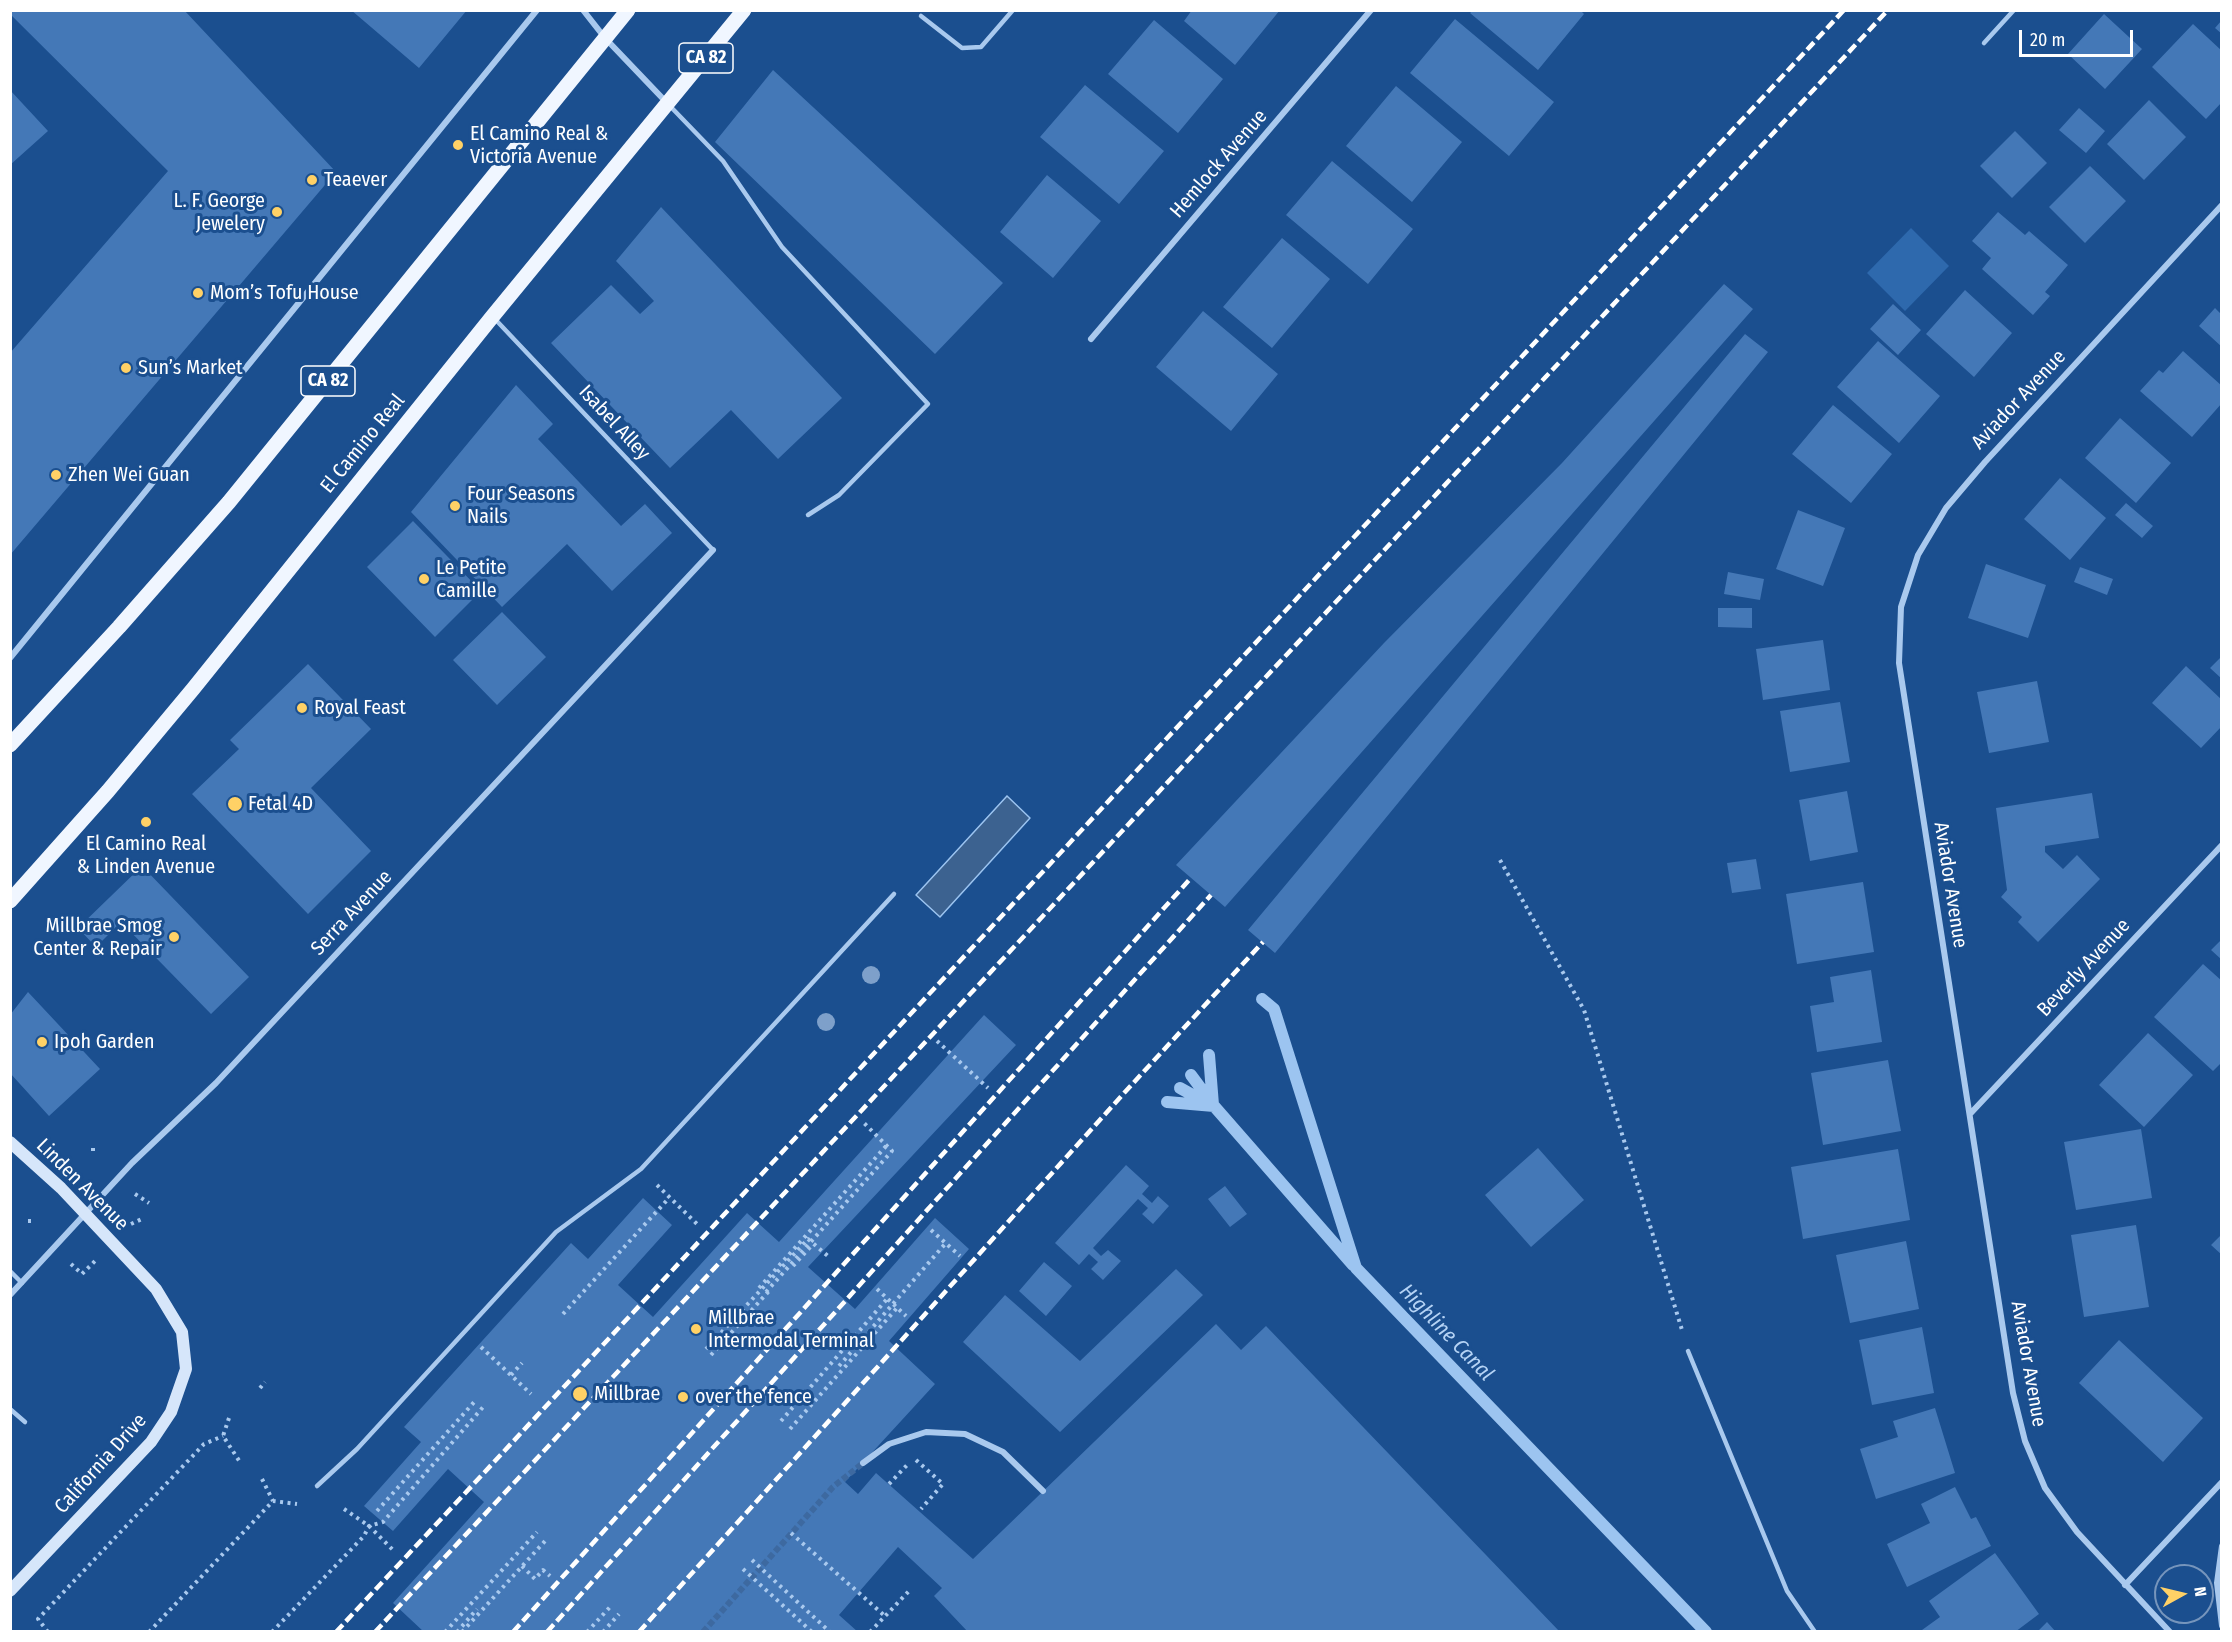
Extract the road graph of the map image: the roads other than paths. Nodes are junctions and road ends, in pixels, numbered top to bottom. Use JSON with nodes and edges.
{"nodes":[{"id":1,"x":537,"y":10,"type":"edge"},
{"id":2,"x":583,"y":10,"type":"edge"},
{"id":3,"x":628,"y":10,"type":"edge"},
{"id":4,"x":744,"y":10,"type":"edge"},
{"id":5,"x":1013,"y":10,"type":"edge"},
{"id":6,"x":1371,"y":10,"type":"edge"},
{"id":7,"x":2014,"y":10,"type":"edge"},
{"id":8,"x":921,"y":16,"type":"dead end"},
{"id":9,"x":605,"y":38,"type":"junction"},
{"id":10,"x":1984,"y":43,"type":"dead end"},
{"id":11,"x":668,"y":105,"type":"junction"},
{"id":12,"x":2222,"y":205,"type":"edge"},
{"id":13,"x":492,"y":317,"type":"junction"},
{"id":14,"x":1091,"y":339,"type":"dead end"},
{"id":15,"x":808,"y":515,"type":"dead end"},
{"id":16,"x":713,"y":550,"type":"joint"},
{"id":17,"x":10,"y":658,"type":"edge"},
{"id":18,"x":11,"y":744,"type":"edge"},
{"id":19,"x":2222,"y":845,"type":"edge"},
{"id":20,"x":894,"y":894,"type":"dead end"},
{"id":21,"x":10,"y":901,"type":"edge"},
{"id":22,"x":1970,"y":1114,"type":"junction"},
{"id":23,"x":10,"y":1142,"type":"edge"},
{"id":24,"x":86,"y":1214,"type":"junction"},
{"id":25,"x":125,"y":1255,"type":"joint"},
{"id":26,"x":10,"y":1271,"type":"edge"},
{"id":27,"x":22,"y":1283,"type":"junction"},
{"id":28,"x":10,"y":1294,"type":"edge"},
{"id":29,"x":1688,"y":1351,"type":"road end"},
{"id":30,"x":10,"y":1409,"type":"edge"},
{"id":31,"x":25,"y":1422,"type":"dead end"},
{"id":32,"x":863,"y":1463,"type":"tunnel mouth"},
{"id":33,"x":2222,"y":1482,"type":"edge"},
{"id":34,"x":316,"y":1486,"type":"dead end"},
{"id":35,"x":1043,"y":1491,"type":"dead end"},
{"id":36,"x":2222,"y":1546,"type":"edge"},
{"id":37,"x":2125,"y":1585,"type":"junction"},
{"id":38,"x":10,"y":1592,"type":"edge"},
{"id":39,"x":2222,"y":1626,"type":"edge"},
{"id":40,"x":1815,"y":1632,"type":"edge"},
{"id":41,"x":2170,"y":1632,"type":"edge"}],
"edges":[{"from":1,"to":17,"type":"street"},
{"from":2,"to":9,"type":"street"},
{"from":3,"to":9,"type":"main road","number":"CA 82"},
{"from":4,"to":11,"type":"main road","name":"El Camino Real","number":"CA 82"},
{"from":5,"to":8,"type":"lane"},
{"from":6,"to":14,"type":"street","name":"Hemlock Avenue"},
{"from":7,"to":10,"type":"lane"},
{"from":9,"to":11,"type":"street"},
{"from":9,"to":18,"type":"main road","number":"CA 82"},
{"from":11,"to":13,"type":"main road","name":"El Camino Real","number":"CA 82"},
{"from":11,"to":15,"type":"lane"},
{"from":12,"to":22,"type":"street","name":"Aviador Avenue"},
{"from":13,"to":16,"type":"lane","name":"Isabel Alley"},
{"from":13,"to":21,"type":"main road","name":"El Camino Real","number":"CA 82"},
{"from":16,"to":24,"type":"street","name":"Serra Avenue"},
{"from":19,"to":22,"type":"street","name":"Beverly Avenue"},
{"from":20,"to":34,"type":"lane"},
{"from":22,"to":37,"type":"street","name":"Aviador Avenue"},
{"from":23,"to":24,"type":"street","name":"Linden Avenue"},
{"from":24,"to":25,"type":"street","name":"Linden Avenue"},
{"from":24,"to":27,"type":"street","name":"Serra Avenue"},
{"from":25,"to":38,"type":"street","name":"California Drive"},
{"from":26,"to":27,"type":"lane"},
{"from":27,"to":28,"type":"street","name":"Serra Avenue"},
{"from":29,"to":40,"type":"lane"},
{"from":30,"to":31,"type":"lane"},
{"from":32,"to":35,"type":"street"},
{"from":33,"to":37,"type":"street"},
{"from":36,"to":39,"type":"street"},
{"from":37,"to":41,"type":"street","name":"Aviador Avenue"}]}
